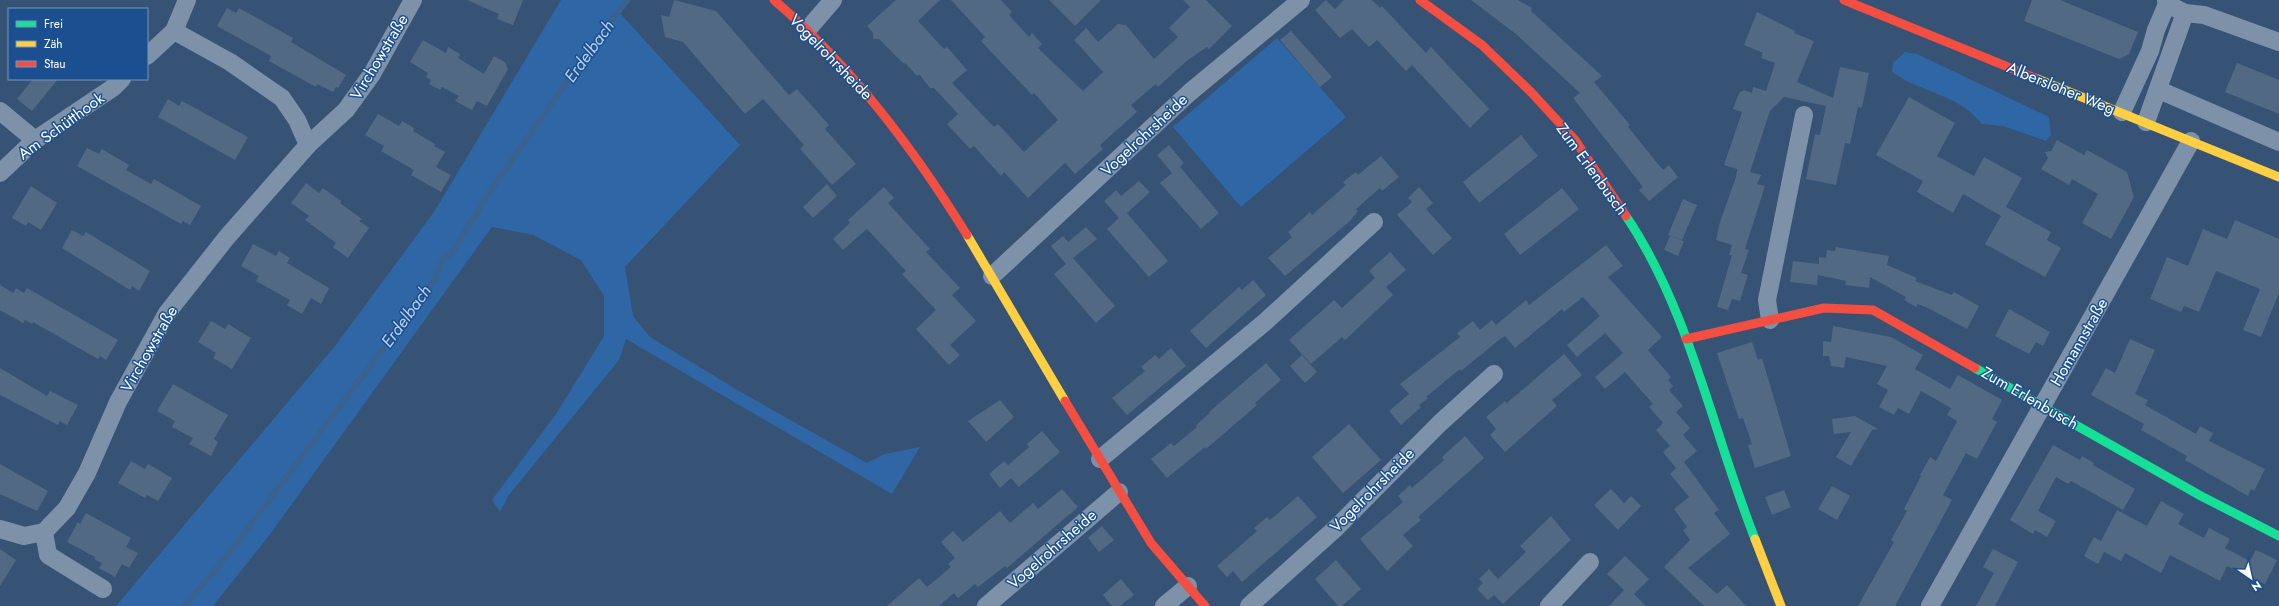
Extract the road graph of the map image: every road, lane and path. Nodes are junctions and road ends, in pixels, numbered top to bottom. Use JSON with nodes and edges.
{"nodes":[{"id":1,"x":187,"y":0,"type":"edge"},
{"id":2,"x":413,"y":0,"type":"edge"},
{"id":3,"x":774,"y":0,"type":"edge"},
{"id":4,"x":834,"y":0,"type":"edge"},
{"id":5,"x":1301,"y":0,"type":"edge"},
{"id":6,"x":1420,"y":0,"type":"edge"},
{"id":7,"x":1844,"y":0,"type":"edge"},
{"id":8,"x":2167,"y":2,"type":"edge"},
{"id":9,"x":2185,"y":13,"type":"junction"},
{"id":10,"x":808,"y":29,"type":"junction"},
{"id":11,"x":174,"y":31,"type":"junction"},
{"id":12,"x":2279,"y":42,"type":"edge"},
{"id":13,"x":148,"y":55,"type":"edge"},
{"id":14,"x":121,"y":80,"type":"edge"},
{"id":15,"x":2159,"y":90,"type":"junction"},
{"id":16,"x":0,"y":111,"type":"edge"},
{"id":17,"x":2122,"y":112,"type":"junction"},
{"id":18,"x":1804,"y":115,"type":"dead end"},
{"id":19,"x":2146,"y":122,"type":"junction"},
{"id":20,"x":35,"y":140,"type":"junction"},
{"id":21,"x":2191,"y":141,"type":"junction"},
{"id":22,"x":2279,"y":142,"type":"edge"},
{"id":23,"x":308,"y":145,"type":"junction"},
{"id":24,"x":0,"y":173,"type":"edge"},
{"id":25,"x":2279,"y":177,"type":"edge"},
{"id":26,"x":1374,"y":222,"type":"dead end"},
{"id":27,"x":992,"y":276,"type":"junction"},
{"id":28,"x":1770,"y":320,"type":"junction"},
{"id":29,"x":1686,"y":339,"type":"junction"},
{"id":30,"x":1494,"y":374,"type":"dead end"},
{"id":31,"x":2043,"y":405,"type":"junction"},
{"id":32,"x":1100,"y":459,"type":"junction"},
{"id":33,"x":1119,"y":492,"type":"junction"},
{"id":34,"x":0,"y":529,"type":"edge"},
{"id":35,"x":44,"y":532,"type":"junction"},
{"id":36,"x":2279,"y":536,"type":"edge"},
{"id":37,"x":1590,"y":562,"type":"dead end"},
{"id":38,"x":1188,"y":586,"type":"junction"},
{"id":39,"x":103,"y":589,"type":"dead end"},
{"id":40,"x":986,"y":606,"type":"edge"},
{"id":41,"x":1164,"y":606,"type":"edge"},
{"id":42,"x":1205,"y":606,"type":"edge"},
{"id":43,"x":1249,"y":606,"type":"edge"},
{"id":44,"x":1549,"y":606,"type":"edge"},
{"id":45,"x":1781,"y":606,"type":"edge"},
{"id":46,"x":1930,"y":606,"type":"edge"}],
"edges":[{"from":1,"to":11,"type":"street"},
{"from":2,"to":23,"type":"street","name":"Virchowstraße"},
{"from":3,"to":10,"type":"street","name":"Vogelrohrsheide"},
{"from":4,"to":10,"type":"street"},
{"from":5,"to":27,"type":"street","name":"Vogelrohrsheide"},
{"from":6,"to":29,"type":"street","name":"Zum Erlenbusch"},
{"from":7,"to":17,"type":"street","name":"Albersloher Weg"},
{"from":8,"to":9,"type":"street"},
{"from":8,"to":17,"type":"street"},
{"from":9,"to":12,"type":"street"},
{"from":9,"to":15,"type":"street"},
{"from":10,"to":27,"type":"street","name":"Vogelrohrsheide"},
{"from":11,"to":13,"type":"street"},
{"from":11,"to":23,"type":"street"},
{"from":14,"to":20,"type":"street","name":"Am Schütthook"},
{"from":15,"to":19,"type":"street"},
{"from":15,"to":22,"type":"street"},
{"from":16,"to":20,"type":"street"},
{"from":17,"to":19,"type":"street","name":"Albersloher Weg"},
{"from":18,"to":28,"type":"street"},
{"from":19,"to":21,"type":"street","name":"Albersloher Weg"},
{"from":20,"to":24,"type":"street","name":"Am Schütthook"},
{"from":21,"to":25,"type":"street","name":"Albersloher Weg"},
{"from":21,"to":31,"type":"street","name":"Homannstraße"},
{"from":23,"to":35,"type":"street","name":"Virchowstraße"},
{"from":26,"to":32,"type":"street"},
{"from":27,"to":32,"type":"street","name":"Vogelrohrsheide"},
{"from":28,"to":29,"type":"street","name":"Zum Erlenbusch"},
{"from":28,"to":31,"type":"street","name":"Zum Erlenbusch"},
{"from":29,"to":45,"type":"street","name":"Zum Erlenbusch"},
{"from":30,"to":43,"type":"street","name":"Vogelrohrsheide"},
{"from":31,"to":36,"type":"street","name":"Zum Erlenbusch"},
{"from":31,"to":46,"type":"street","name":"Homannstraße"},
{"from":32,"to":33,"type":"street","name":"Vogelrohrsheide"},
{"from":33,"to":38,"type":"street","name":"Vogelrohrsheide"},
{"from":33,"to":40,"type":"street","name":"Vogelrohrsheide"},
{"from":34,"to":35,"type":"street"},
{"from":35,"to":39,"type":"street"},
{"from":37,"to":44,"type":"street"},
{"from":38,"to":41,"type":"street"},
{"from":38,"to":42,"type":"street","name":"Vogelrohrsheide"}]}
